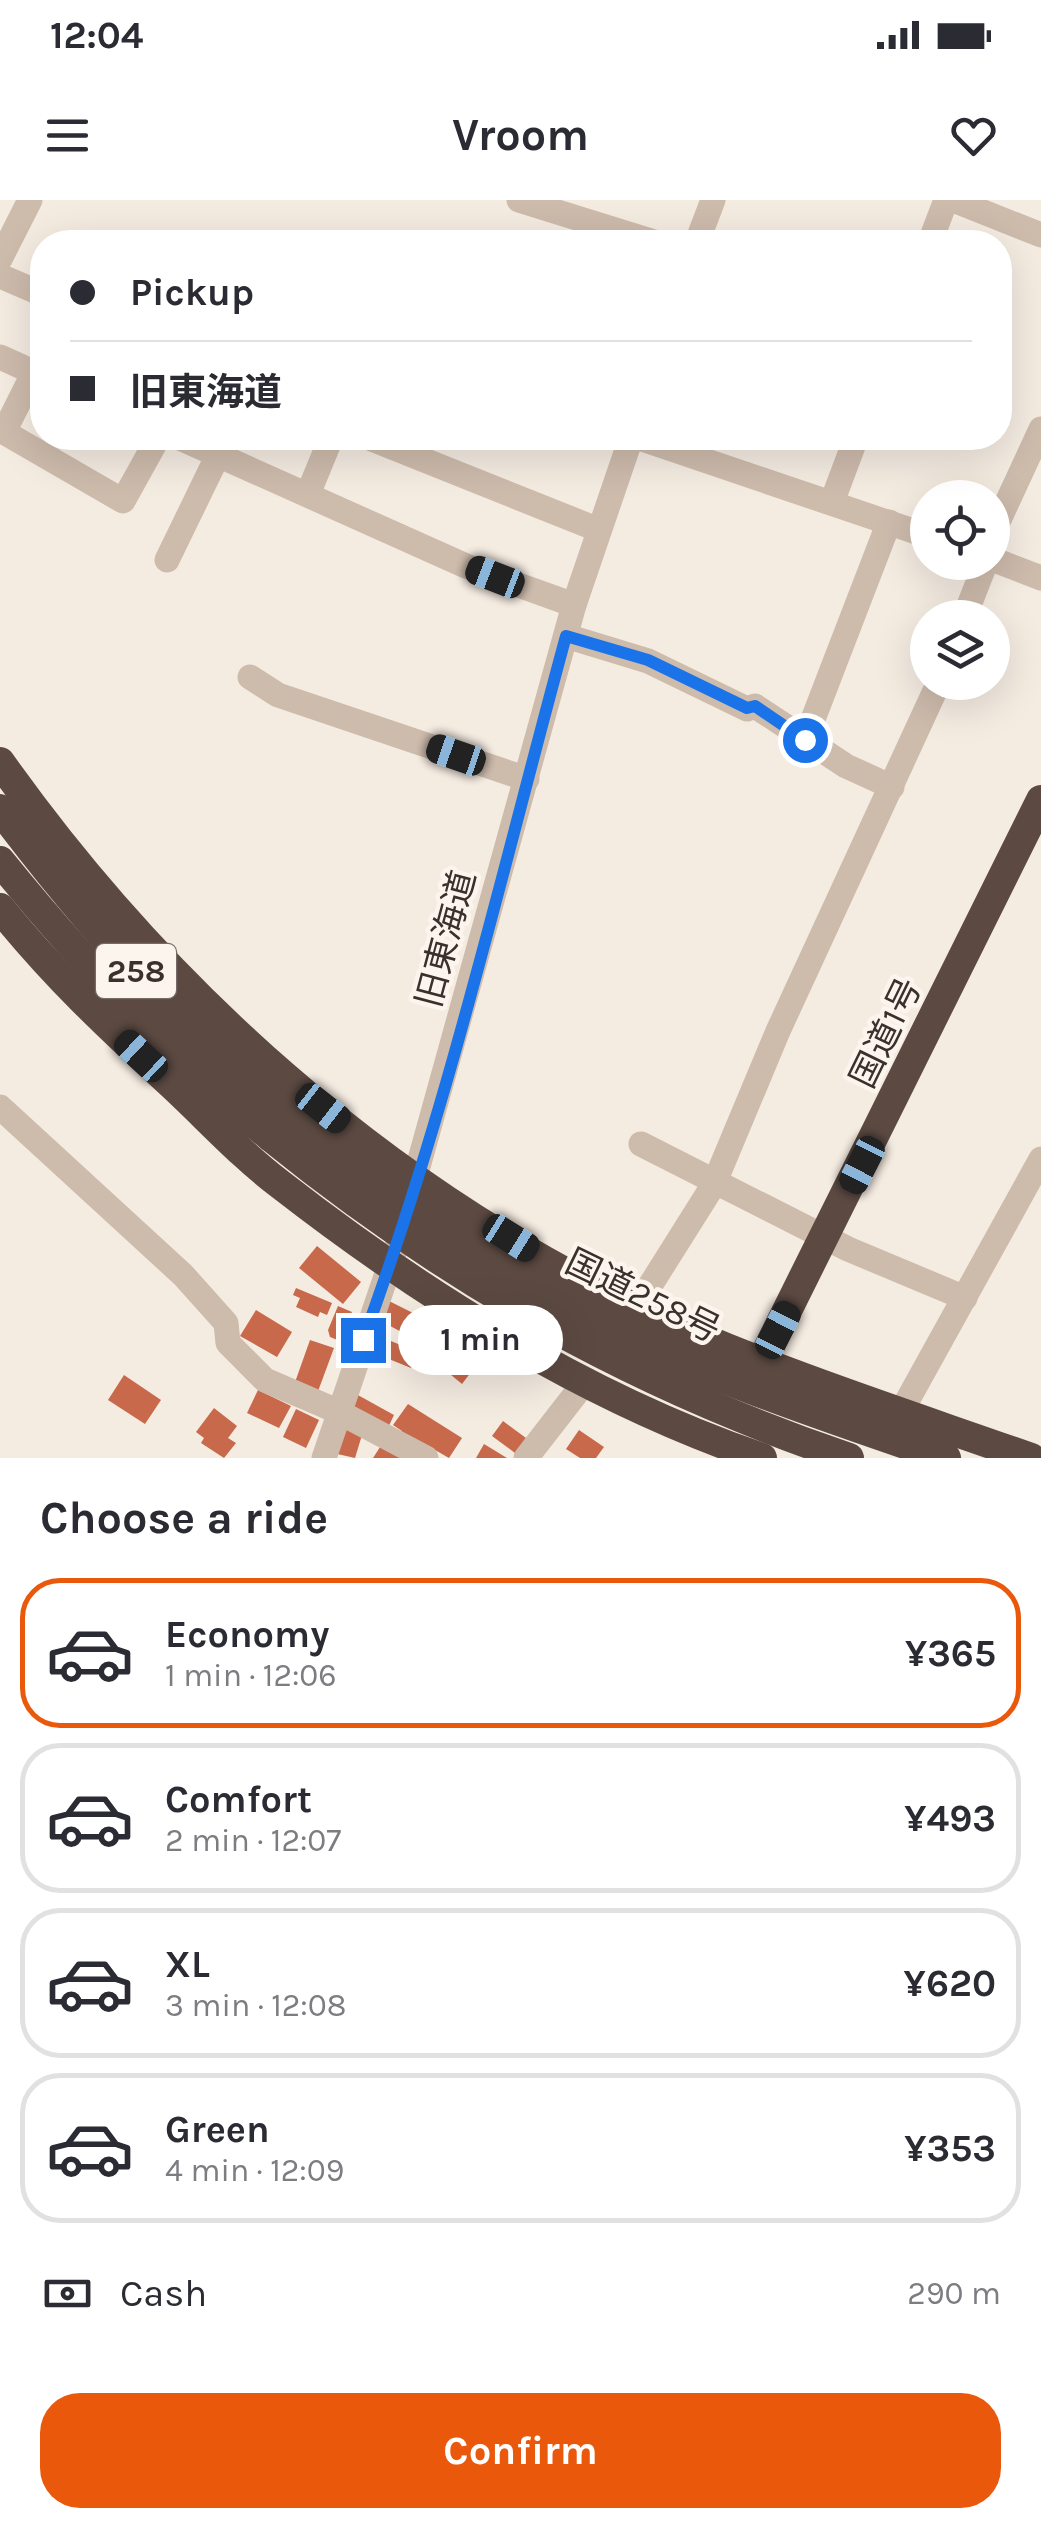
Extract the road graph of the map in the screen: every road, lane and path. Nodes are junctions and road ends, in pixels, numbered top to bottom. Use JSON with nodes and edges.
{"nodes":[{"id":1,"x":30,"y":200,"type":"edge"},
{"id":2,"x":519,"y":200,"type":"edge"},
{"id":3,"x":714,"y":200,"type":"edge"},
{"id":4,"x":950,"y":200,"type":"edge"},
{"id":5,"x":615,"y":230,"type":"edge"},
{"id":6,"x":702,"y":230,"type":"edge"},
{"id":7,"x":936,"y":230,"type":"edge"},
{"id":8,"x":1041,"y":235,"type":"edge"},
{"id":9,"x":0,"y":259,"type":"edge"},
{"id":10,"x":0,"y":276,"type":"edge"},
{"id":11,"x":30,"y":289,"type":"edge"},
{"id":12,"x":0,"y":357,"type":"edge"},
{"id":13,"x":30,"y":370,"type":"edge"},
{"id":14,"x":30,"y":388,"type":"edge"},
{"id":15,"x":1041,"y":429,"type":"edge"},
{"id":16,"x":30,"y":447,"type":"edge"},
{"id":17,"x":35,"y":450,"type":"edge"},
{"id":18,"x":151,"y":450,"type":"edge"},
{"id":19,"x":207,"y":450,"type":"edge"},
{"id":20,"x":327,"y":450,"type":"edge"},
{"id":21,"x":399,"y":450,"type":"edge"},
{"id":22,"x":627,"y":450,"type":"edge"},
{"id":23,"x":676,"y":450,"type":"edge"},
{"id":24,"x":852,"y":450,"type":"edge"},
{"id":25,"x":218,"y":455,"type":"junction"},
{"id":26,"x":308,"y":494,"type":"junction"},
{"id":27,"x":1010,"y":495,"type":"edge"},
{"id":28,"x":832,"y":502,"type":"junction"},
{"id":29,"x":889,"y":522,"type":"junction"},
{"id":30,"x":598,"y":530,"type":"junction"},
{"id":31,"x":910,"y":530,"type":"edge"},
{"id":32,"x":167,"y":560,"type":"dead end"},
{"id":33,"x":1010,"y":568,"type":"edge"},
{"id":34,"x":1041,"y":578,"type":"edge"},
{"id":35,"x":574,"y":604,"type":"junction"},
{"id":36,"x":566,"y":636,"type":"junction"},
{"id":37,"x":250,"y":677,"type":"dead end"},
{"id":38,"x":931,"y":700,"type":"edge"},
{"id":39,"x":805,"y":740,"type":"junction"},
{"id":40,"x":0,"y":762,"type":"edge"},
{"id":41,"x":527,"y":779,"type":"junction"},
{"id":42,"x":892,"y":787,"type":"junction"},
{"id":43,"x":1041,"y":800,"type":"edge"},
{"id":44,"x":0,"y":809,"type":"edge"},
{"id":45,"x":0,"y":861,"type":"edge"},
{"id":46,"x":0,"y":908,"type":"edge"},
{"id":47,"x":0,"y":1107,"type":"edge"},
{"id":48,"x":280,"y":1127,"type":"junction"},
{"id":49,"x":642,"y":1144,"type":"dead end"},
{"id":50,"x":1041,"y":1159,"type":"edge"},
{"id":51,"x":416,"y":1176,"type":"junction"},
{"id":52,"x":714,"y":1184,"type":"junction"},
{"id":53,"x":826,"y":1236,"type":"junction"},
{"id":54,"x":391,"y":1264,"type":"junction"},
{"id":55,"x":965,"y":1298,"type":"junction"},
{"id":56,"x":636,"y":1308,"type":"junction"},
{"id":57,"x":762,"y":1362,"type":"junction"},
{"id":58,"x":585,"y":1382,"type":"junction"},
{"id":59,"x":336,"y":1411,"type":"junction"},
{"id":60,"x":901,"y":1412,"type":"junction"},
{"id":61,"x":716,"y":1451,"type":"edge"},
{"id":62,"x":324,"y":1458,"type":"edge"},
{"id":63,"x":426,"y":1458,"type":"edge"},
{"id":64,"x":526,"y":1458,"type":"edge"},
{"id":65,"x":762,"y":1458,"type":"edge"},
{"id":66,"x":849,"y":1458,"type":"edge"},
{"id":67,"x":946,"y":1458,"type":"edge"},
{"id":68,"x":1030,"y":1458,"type":"edge"}],
"edges":[{"from":1,"to":9,"type":"street"},
{"from":2,"to":5,"type":"street"},
{"from":3,"to":6,"type":"street"},
{"from":4,"to":7,"type":"street"},
{"from":4,"to":8,"type":"street"},
{"from":10,"to":11,"type":"street"},
{"from":12,"to":13,"type":"street"},
{"from":14,"to":16,"type":"street"},
{"from":15,"to":27,"type":"street"},
{"from":17,"to":18,"type":"street"},
{"from":19,"to":25,"type":"street"},
{"from":20,"to":26,"type":"street"},
{"from":21,"to":30,"type":"street"},
{"from":22,"to":30,"type":"street","name":"旧東海道"},
{"from":23,"to":28,"type":"street"},
{"from":24,"to":28,"type":"street"},
{"from":25,"to":26,"type":"street"},
{"from":25,"to":32,"type":"street"},
{"from":26,"to":35,"type":"street"},
{"from":28,"to":29,"type":"street"},
{"from":29,"to":31,"type":"street"},
{"from":29,"to":39,"type":"street"},
{"from":30,"to":35,"type":"street","name":"旧東海道"},
{"from":33,"to":34,"type":"street"},
{"from":35,"to":36,"type":"street","name":"旧東海道"},
{"from":36,"to":39,"type":"street"},
{"from":36,"to":41,"type":"street","name":"旧東海道"},
{"from":37,"to":41,"type":"street"},
{"from":38,"to":42,"type":"street"},
{"from":39,"to":42,"type":"street"},
{"from":40,"to":51,"type":"highway"},
{"from":41,"to":51,"type":"street","name":"旧東海道"},
{"from":42,"to":52,"type":"street"},
{"from":43,"to":53,"type":"highway","name":"国道1号"},
{"from":44,"to":48,"type":"highway","name":"国道258号","number":"258"},
{"from":45,"to":48,"type":"highway","name":"国道258号","number":"258"},
{"from":46,"to":54,"type":"highway"},
{"from":47,"to":59,"type":"street"},
{"from":48,"to":66,"type":"highway","name":"国道258号","number":"258","bridge":true},
{"from":48,"to":67,"type":"highway","name":"国道258号","number":"258","bridge":true},
{"from":49,"to":52,"type":"street"},
{"from":50,"to":55,"type":"street"},
{"from":51,"to":54,"type":"street","name":"旧東海道"},
{"from":51,"to":56,"type":"highway"},
{"from":52,"to":53,"type":"street"},
{"from":52,"to":56,"type":"street"},
{"from":53,"to":55,"type":"street"},
{"from":53,"to":57,"type":"highway","name":"国道1号"},
{"from":54,"to":58,"type":"highway"},
{"from":54,"to":59,"type":"street","name":"旧東海道"},
{"from":55,"to":60,"type":"street"},
{"from":56,"to":57,"type":"highway"},
{"from":57,"to":60,"type":"highway"},
{"from":57,"to":61,"type":"highway","name":"国道1号"},
{"from":58,"to":61,"type":"highway"},
{"from":58,"to":64,"type":"street"},
{"from":59,"to":62,"type":"street","name":"旧東海道"},
{"from":59,"to":63,"type":"street"},
{"from":60,"to":68,"type":"highway"},
{"from":61,"to":65,"type":"highway"}]}
